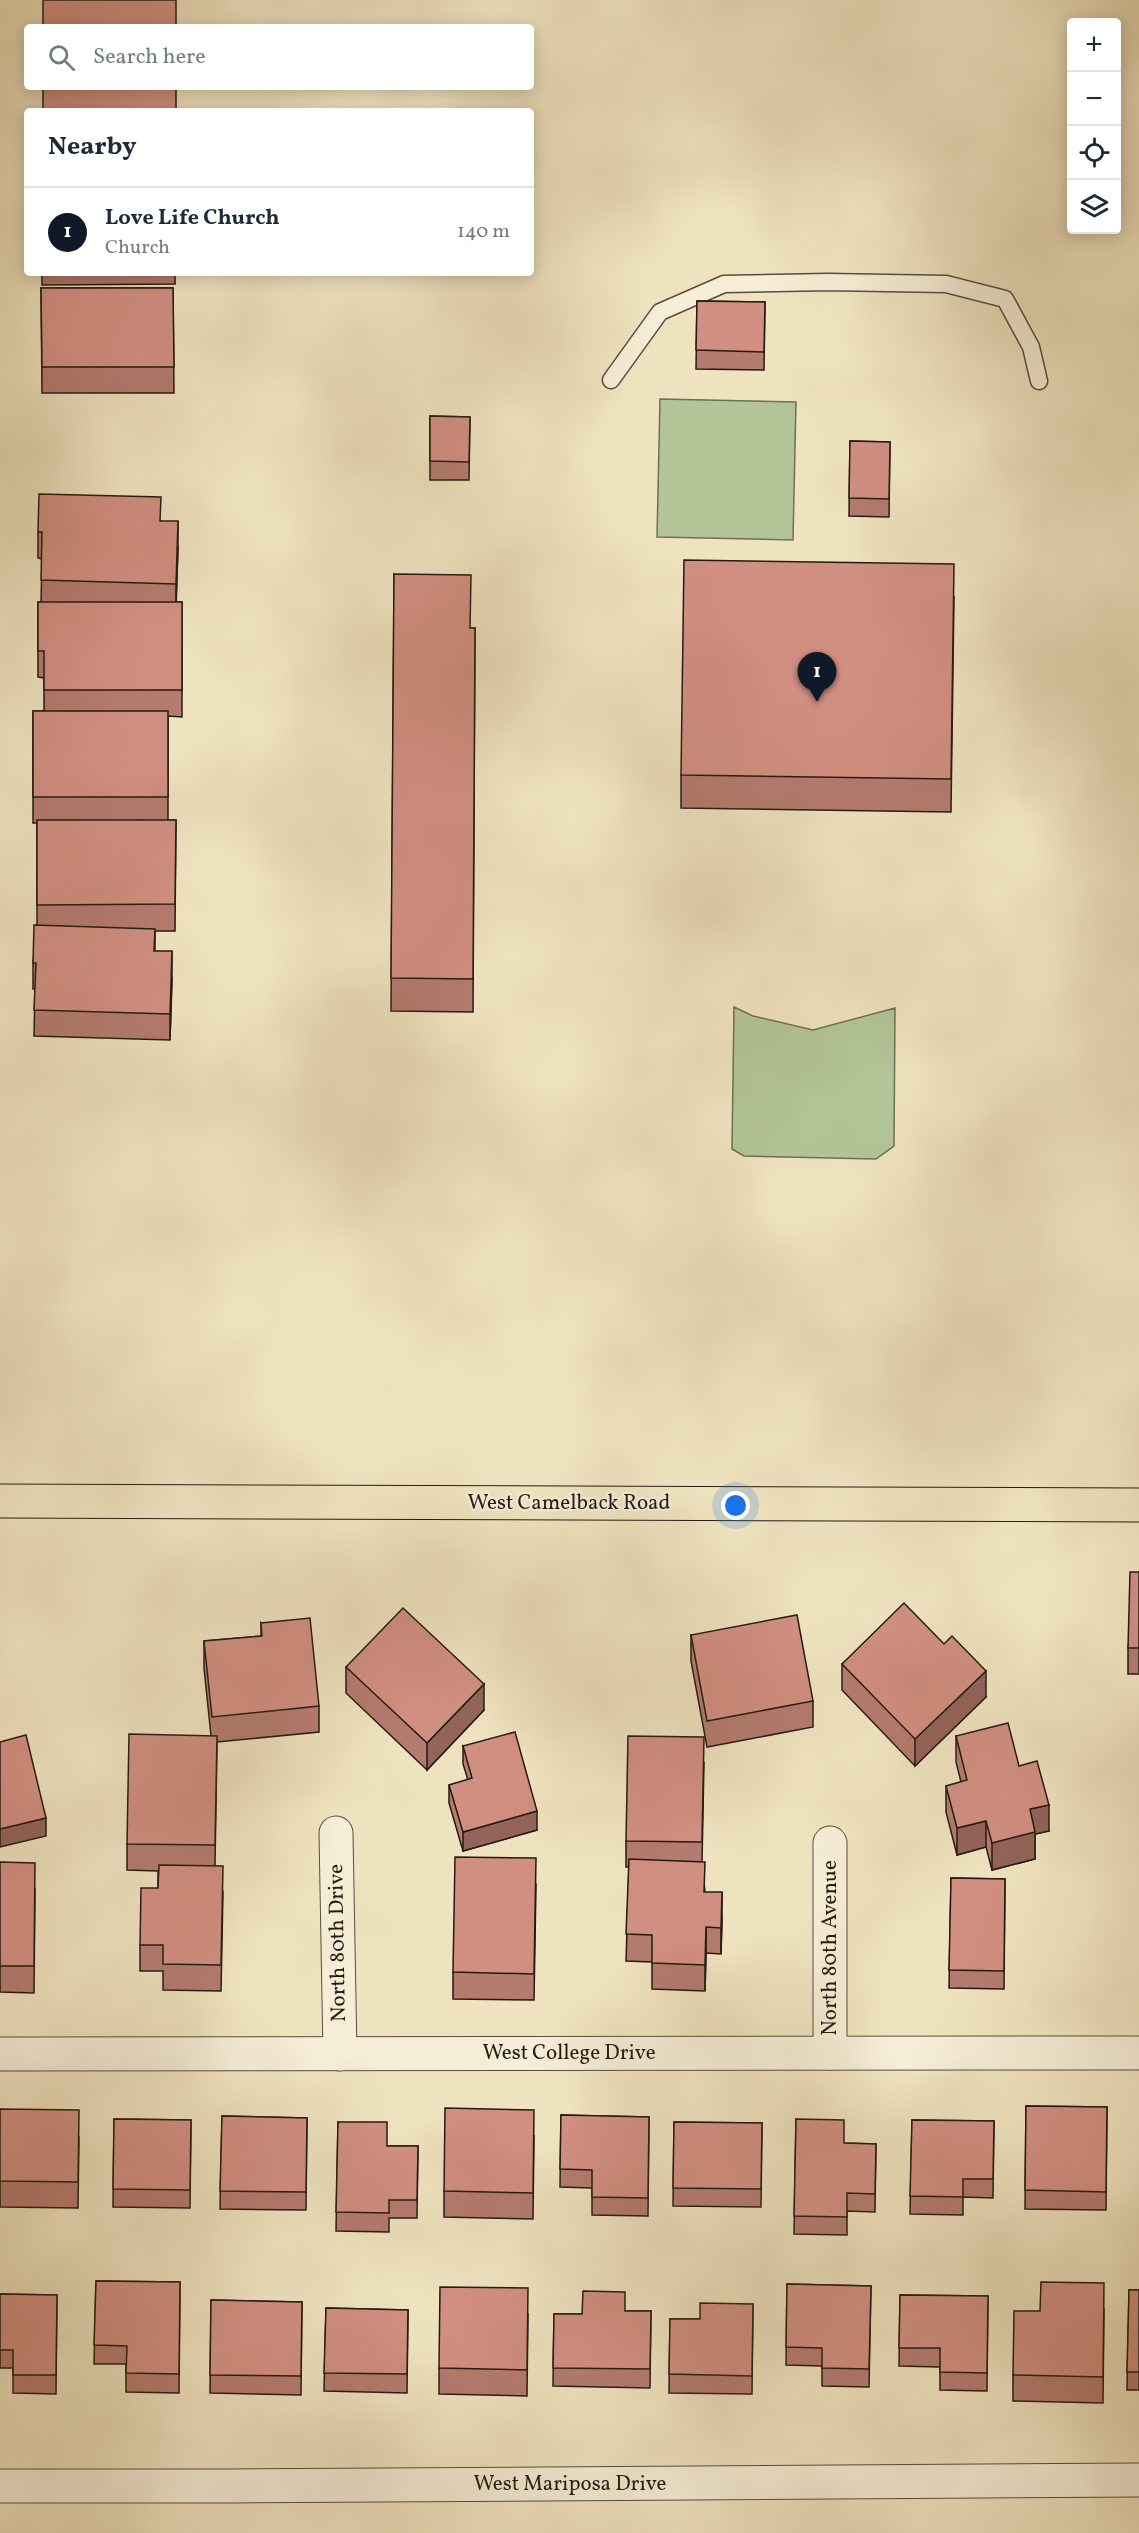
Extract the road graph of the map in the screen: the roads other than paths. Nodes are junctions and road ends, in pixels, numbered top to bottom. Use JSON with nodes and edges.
{"nodes":[{"id":1,"x":611,"y":380,"type":"dead end"},
{"id":2,"x":1039,"y":381,"type":"dead end"},
{"id":3,"x":0,"y":1501,"type":"edge"},
{"id":4,"x":1139,"y":1505,"type":"edge"},
{"id":5,"x":336,"y":1833,"type":"dead end"},
{"id":6,"x":830,"y":1843,"type":"dead end"},
{"id":7,"x":830,"y":2053,"type":"junction"},
{"id":8,"x":1139,"y":2053,"type":"edge"},
{"id":9,"x":0,"y":2054,"type":"edge"},
{"id":10,"x":340,"y":2054,"type":"junction"},
{"id":11,"x":1139,"y":2480,"type":"edge"},
{"id":12,"x":0,"y":2486,"type":"edge"}],
"edges":[{"from":1,"to":2,"type":"lane"},
{"from":3,"to":4,"type":"main road","name":"West Camelback Road"},
{"from":5,"to":10,"type":"street","name":"North 80th Drive"},
{"from":6,"to":7,"type":"street","name":"North 80th Avenue"},
{"from":7,"to":8,"type":"street","name":"West College Drive"},
{"from":7,"to":10,"type":"street","name":"West College Drive"},
{"from":9,"to":10,"type":"street","name":"West College Drive"},
{"from":11,"to":12,"type":"street","name":"West Mariposa Drive"}]}
